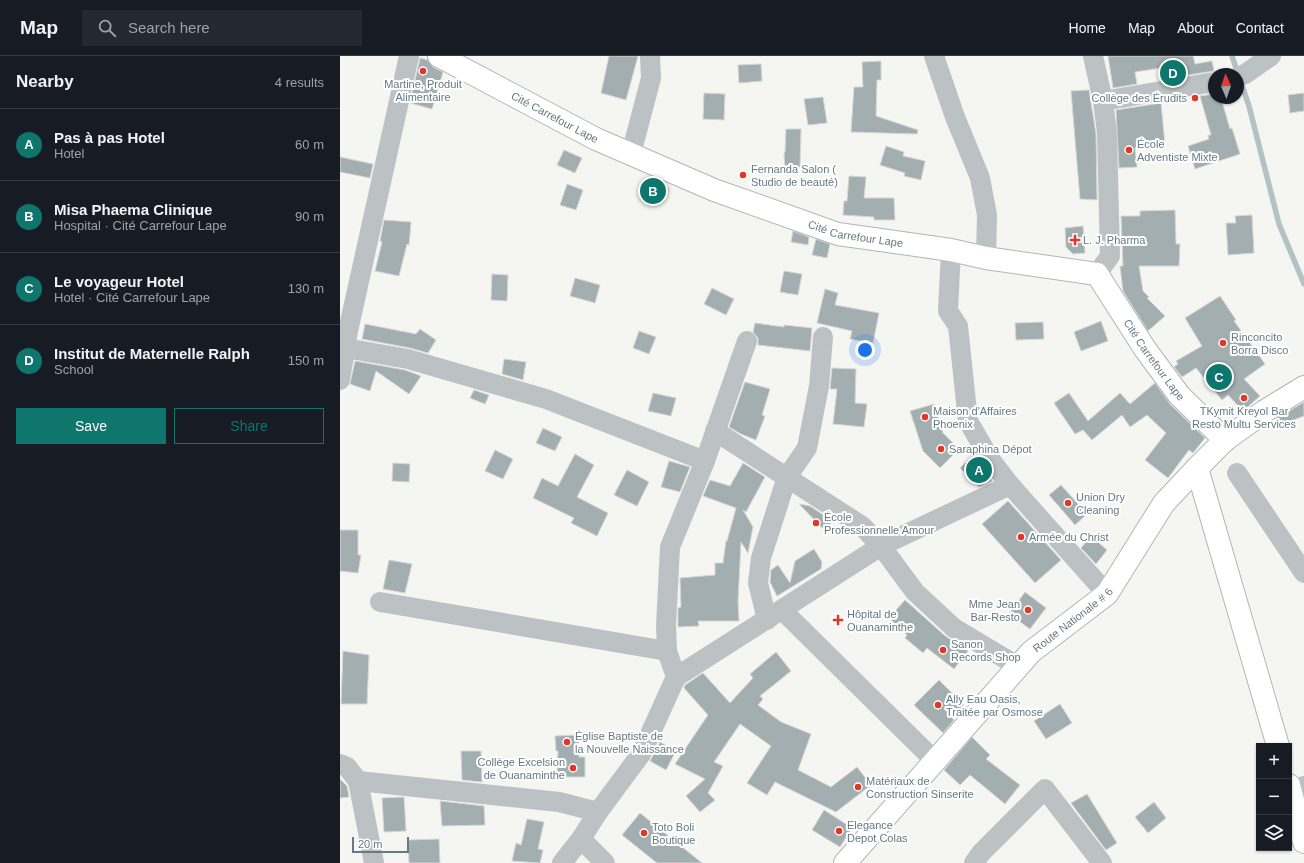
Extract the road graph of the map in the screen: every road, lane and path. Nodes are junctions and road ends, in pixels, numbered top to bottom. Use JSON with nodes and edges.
{"nodes":[{"id":1,"x":409,"y":56,"type":"edge"},
{"id":2,"x":440,"y":56,"type":"edge"},
{"id":3,"x":650,"y":56,"type":"edge"},
{"id":4,"x":934,"y":56,"type":"edge"},
{"id":5,"x":1093,"y":56,"type":"edge"},
{"id":6,"x":1271,"y":56,"type":"edge"},
{"id":7,"x":1244,"y":75,"type":"edge"},
{"id":8,"x":1208,"y":83,"type":"edge"},
{"id":9,"x":1103,"y":101,"type":"junction"},
{"id":10,"x":630,"y":154,"type":"junction"},
{"id":11,"x":952,"y":250,"type":"junction"},
{"id":12,"x":986,"y":258,"type":"junction"},
{"id":13,"x":1097,"y":274,"type":"junction"},
{"id":14,"x":344,"y":336,"type":"edge"},
{"id":15,"x":823,"y":337,"type":"dead end"},
{"id":16,"x":748,"y":341,"type":"dead end"},
{"id":17,"x":340,"y":380,"type":"edge"},
{"id":18,"x":1304,"y":387,"type":"edge"},
{"id":19,"x":715,"y":431,"type":"junction"},
{"id":20,"x":1225,"y":440,"type":"junction"},
{"id":21,"x":705,"y":461,"type":"junction"},
{"id":22,"x":1197,"y":468,"type":"junction"},
{"id":23,"x":1237,"y":473,"type":"dead end"},
{"id":24,"x":787,"y":477,"type":"junction"},
{"id":25,"x":1010,"y":485,"type":"junction"},
{"id":26,"x":881,"y":546,"type":"junction"},
{"id":27,"x":1304,"y":573,"type":"edge"},
{"id":28,"x":1107,"y":594,"type":"junction"},
{"id":29,"x":380,"y":602,"type":"dead end"},
{"id":30,"x":775,"y":615,"type":"junction"},
{"id":31,"x":668,"y":651,"type":"junction"},
{"id":32,"x":1019,"y":667,"type":"junction"},
{"id":33,"x":676,"y":677,"type":"junction"},
{"id":34,"x":1277,"y":743,"type":"edge"},
{"id":35,"x":936,"y":761,"type":"junction"},
{"id":36,"x":340,"y":764,"type":"edge"},
{"id":37,"x":358,"y":781,"type":"junction"},
{"id":38,"x":1295,"y":788,"type":"edge"},
{"id":39,"x":598,"y":812,"type":"junction"},
{"id":40,"x":582,"y":839,"type":"junction"},
{"id":41,"x":1304,"y":842,"type":"edge"},
{"id":42,"x":374,"y":863,"type":"edge"},
{"id":43,"x":562,"y":863,"type":"edge"},
{"id":44,"x":605,"y":863,"type":"edge"},
{"id":45,"x":845,"y":863,"type":"edge"},
{"id":46,"x":974,"y":863,"type":"edge"},
{"id":47,"x":1102,"y":863,"type":"edge"}],
"edges":[{"from":1,"to":14,"type":"street"},
{"from":2,"to":10,"type":"street","name":"Cité Carrefour Lape"},
{"from":3,"to":10,"type":"street"},
{"from":4,"to":12,"type":"street"},
{"from":5,"to":9,"type":"street"},
{"from":6,"to":7,"type":"street"},
{"from":8,"to":9,"type":"street"},
{"from":9,"to":13,"type":"street"},
{"from":10,"to":11,"type":"street","name":"Cité Carrefour Lape"},
{"from":11,"to":12,"type":"street","name":"Cité Carrefour Lape"},
{"from":11,"to":25,"type":"street"},
{"from":12,"to":13,"type":"street","name":"Cité Carrefour Lape"},
{"from":13,"to":20,"type":"street","name":"Cité Carrefour Lape"},
{"from":14,"to":17,"type":"street"},
{"from":14,"to":21,"type":"street"},
{"from":15,"to":24,"type":"street"},
{"from":16,"to":19,"type":"street"},
{"from":18,"to":20,"type":"street","name":"Route Nationale # 6"},
{"from":19,"to":21,"type":"street"},
{"from":19,"to":24,"type":"street"},
{"from":20,"to":22,"type":"street","name":"Route Nationale # 6"},
{"from":21,"to":31,"type":"street"},
{"from":22,"to":28,"type":"street","name":"Route Nationale # 6"},
{"from":22,"to":34,"type":"street"},
{"from":23,"to":27,"type":"street"},
{"from":24,"to":26,"type":"street"},
{"from":24,"to":30,"type":"street"},
{"from":25,"to":26,"type":"street"},
{"from":25,"to":28,"type":"street"},
{"from":26,"to":30,"type":"street"},
{"from":26,"to":32,"type":"street"},
{"from":28,"to":32,"type":"street","name":"Route Nationale # 6"},
{"from":29,"to":31,"type":"street"},
{"from":30,"to":33,"type":"street"},
{"from":30,"to":35,"type":"street"},
{"from":31,"to":33,"type":"street"},
{"from":32,"to":35,"type":"street","name":"Route Nationale # 6"},
{"from":33,"to":39,"type":"street"},
{"from":35,"to":45,"type":"street","name":"Route Nationale # 6"},
{"from":36,"to":37,"type":"street"},
{"from":37,"to":39,"type":"street"},
{"from":37,"to":42,"type":"street"},
{"from":38,"to":41,"type":"street"},
{"from":39,"to":40,"type":"street"},
{"from":40,"to":43,"type":"street"},
{"from":40,"to":44,"type":"street"},
{"from":46,"to":47,"type":"street"}]}
